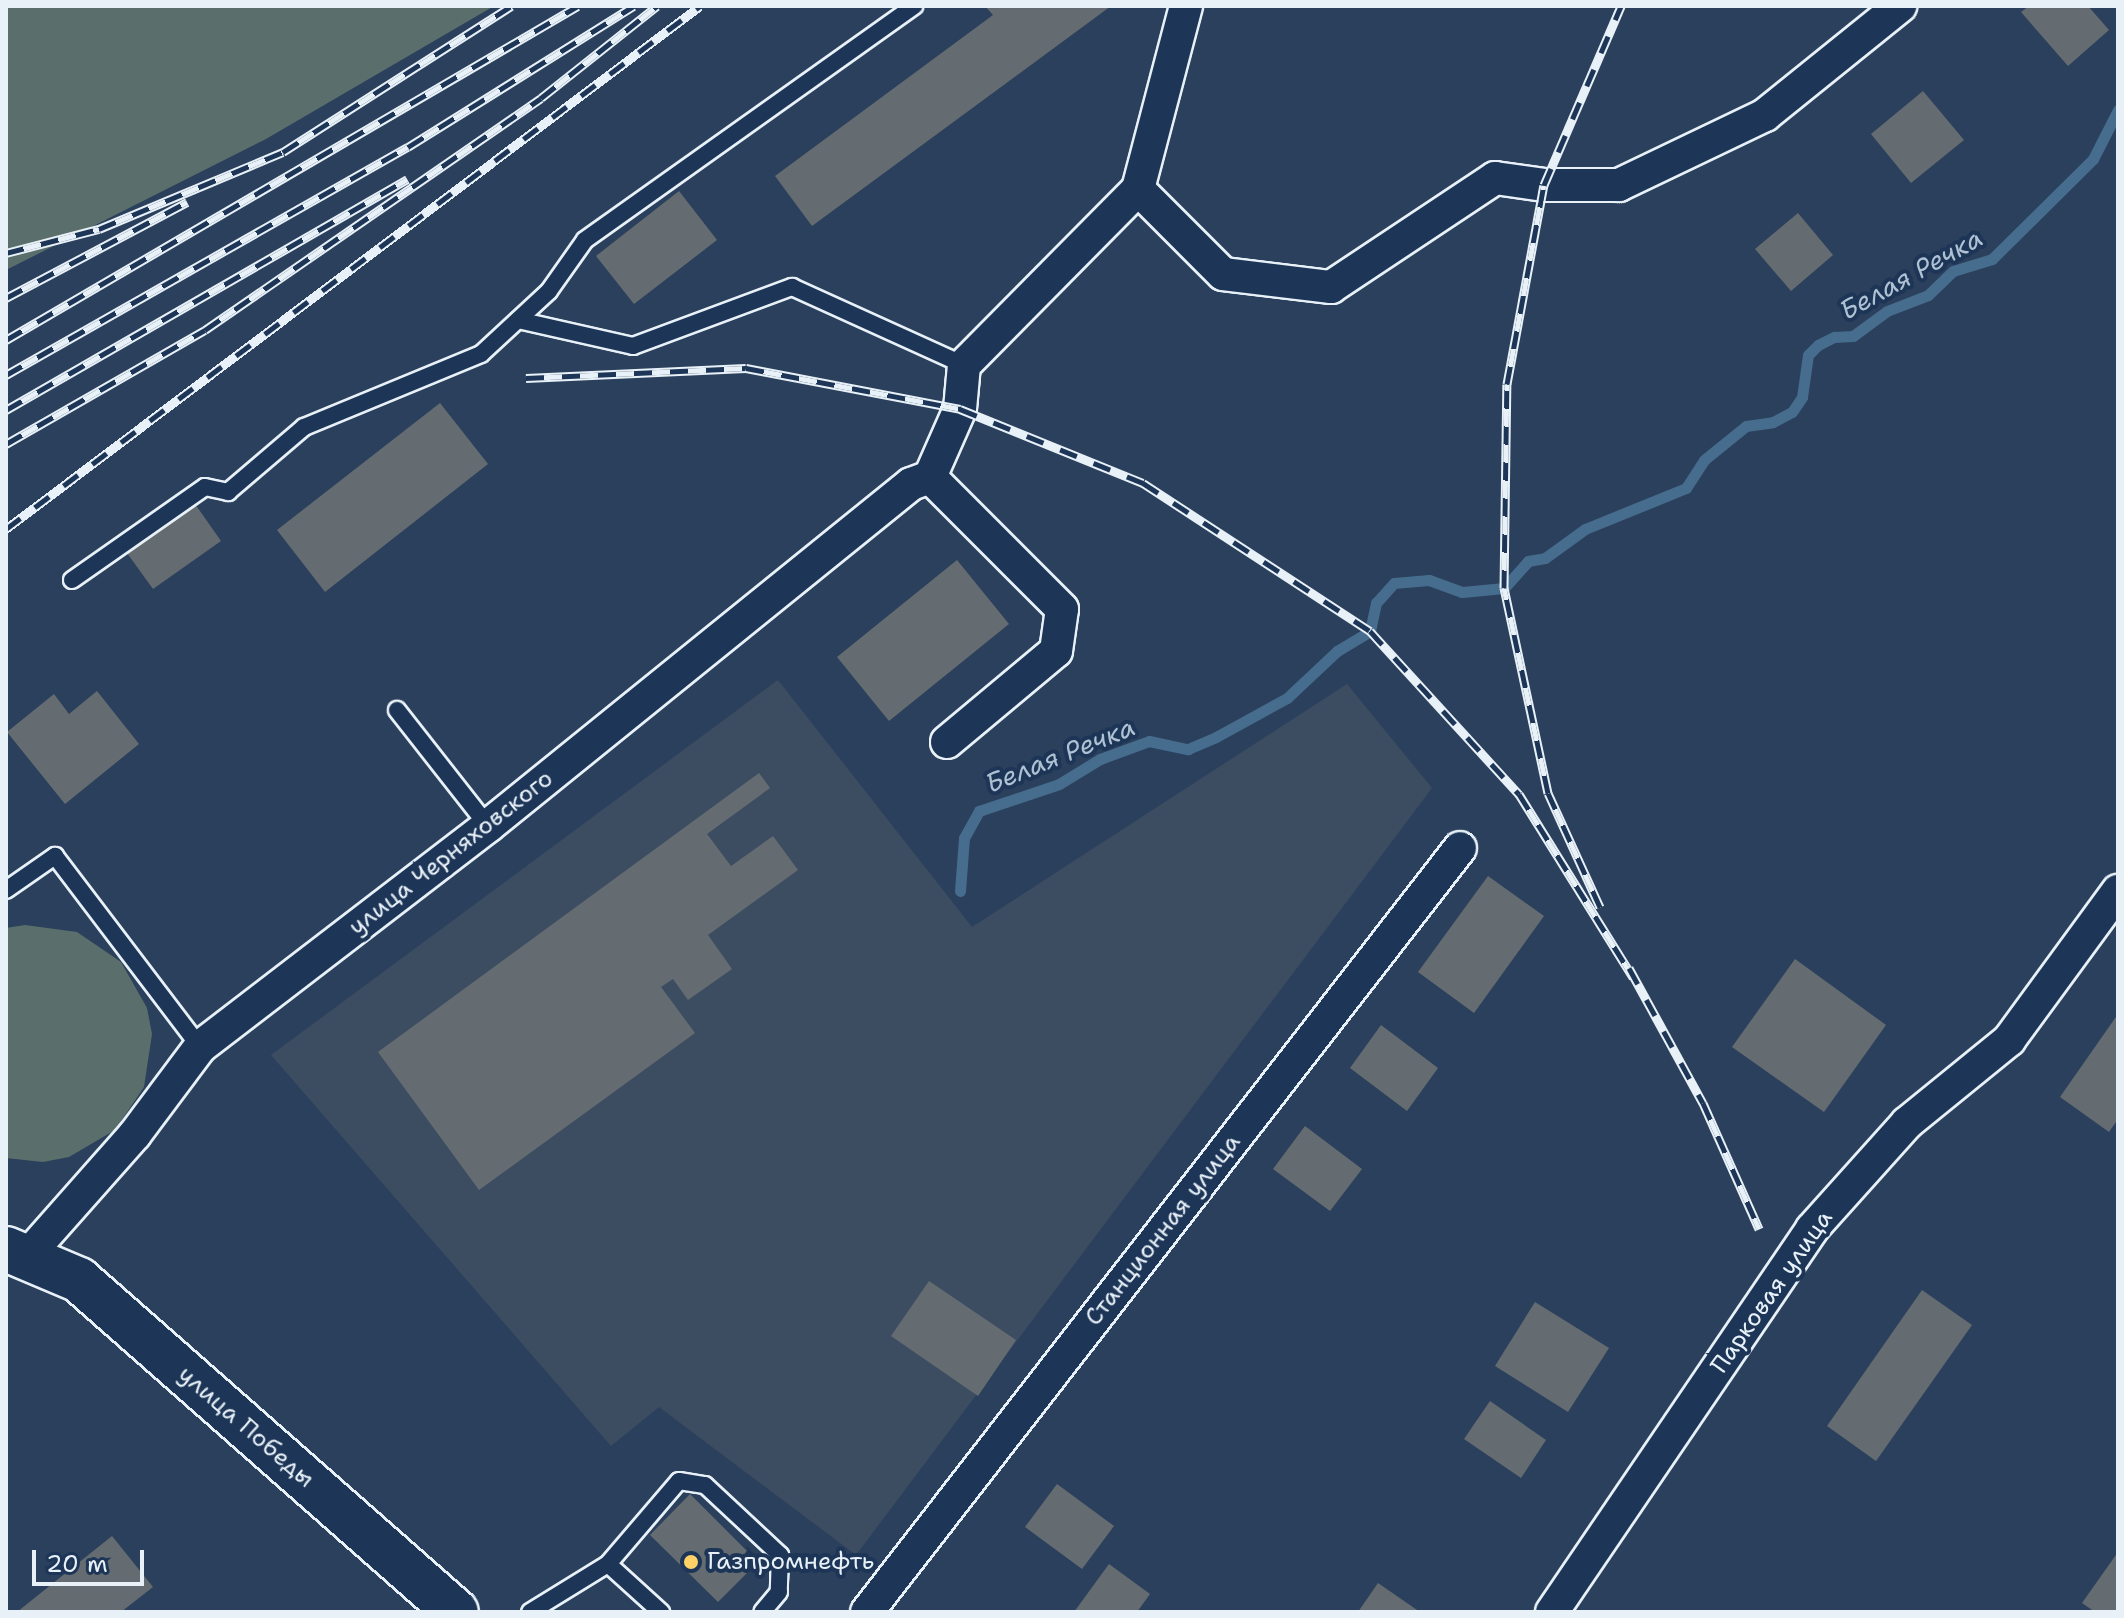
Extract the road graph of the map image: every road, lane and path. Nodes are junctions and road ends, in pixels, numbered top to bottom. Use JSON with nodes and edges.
{"nodes":[{"id":1,"x":914,"y":6,"type":"edge"},
{"id":2,"x":1186,"y":6,"type":"edge"},
{"id":3,"x":1900,"y":6,"type":"edge"},
{"id":4,"x":1138,"y":189,"type":"junction"},
{"id":5,"x":518,"y":320,"type":"junction"},
{"id":6,"x":964,"y":365,"type":"junction"},
{"id":7,"x":930,"y":477,"type":"junction"},
{"id":8,"x":72,"y":580,"type":"dead end"},
{"id":9,"x":397,"y":710,"type":"dead end"},
{"id":10,"x":947,"y":742,"type":"dead end"},
{"id":11,"x":488,"y":826,"type":"junction"},
{"id":12,"x":1460,"y":848,"type":"dead end"},
{"id":13,"x":6,"y":890,"type":"edge"},
{"id":14,"x":2118,"y":891,"type":"edge"},
{"id":15,"x":200,"y":1047,"type":"junction"},
{"id":16,"x":17,"y":1252,"type":"edge"},
{"id":17,"x":608,"y":1564,"type":"junction"},
{"id":18,"x":456,"y":1612,"type":"edge"},
{"id":19,"x":530,"y":1612,"type":"edge"},
{"id":20,"x":661,"y":1612,"type":"edge"},
{"id":21,"x":762,"y":1612,"type":"edge"},
{"id":22,"x":867,"y":1612,"type":"edge"},
{"id":23,"x":1552,"y":1612,"type":"edge"}],
"edges":[{"from":1,"to":5,"type":"lane"},
{"from":2,"to":4,"type":"street"},
{"from":3,"to":4,"type":"street"},
{"from":4,"to":6,"type":"street"},
{"from":5,"to":6,"type":"lane"},
{"from":5,"to":8,"type":"lane"},
{"from":6,"to":7,"type":"street"},
{"from":7,"to":10,"type":"street"},
{"from":7,"to":11,"type":"street","name":"улица Черняховского"},
{"from":9,"to":11,"type":"lane"},
{"from":11,"to":15,"type":"street","name":"улица Черняховского"},
{"from":12,"to":22,"type":"street","name":"Станционная улица"},
{"from":13,"to":15,"type":"lane"},
{"from":14,"to":23,"type":"street","name":"Парковая улица"},
{"from":15,"to":16,"type":"street","name":"улица Черняховского"},
{"from":16,"to":18,"type":"main road","name":"улица Победы"},
{"from":17,"to":19,"type":"lane"},
{"from":17,"to":20,"type":"lane"},
{"from":17,"to":21,"type":"lane"}]}
